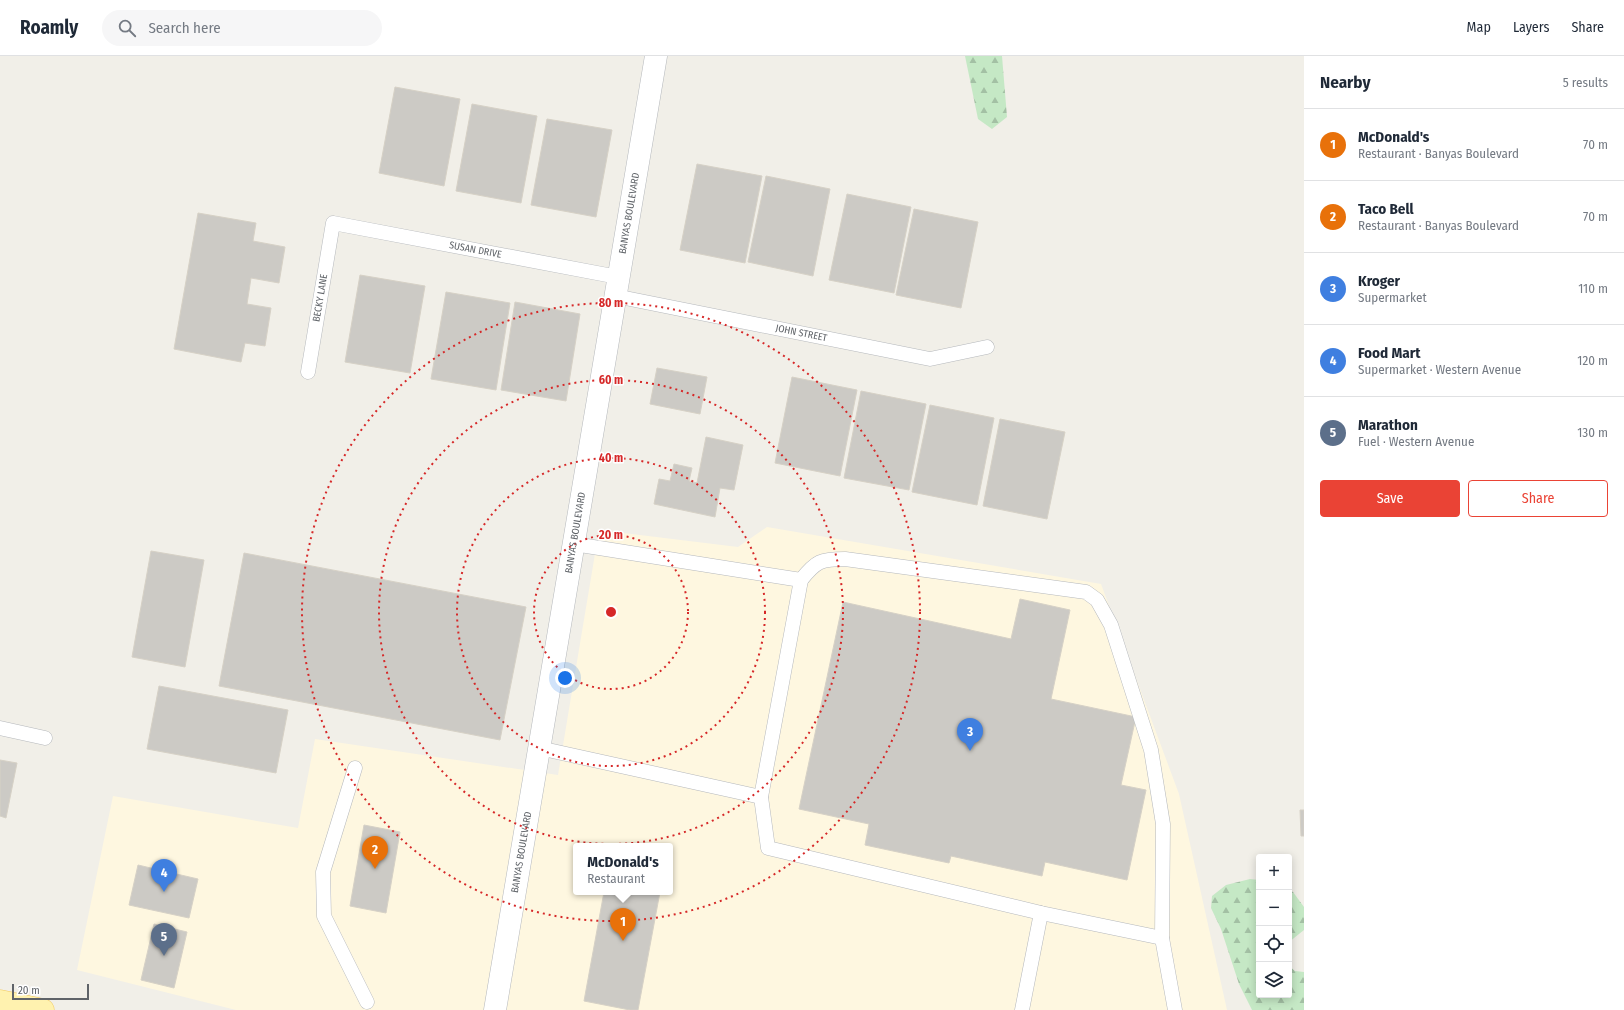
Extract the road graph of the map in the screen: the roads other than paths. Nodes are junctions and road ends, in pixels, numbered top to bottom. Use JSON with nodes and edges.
{"nodes":[{"id":1,"x":656,"y":56,"type":"edge"},
{"id":2,"x":333,"y":223,"type":"joint"},
{"id":3,"x":617,"y":287,"type":"junction"},
{"id":4,"x":987,"y":346,"type":"dead end"},
{"id":5,"x":308,"y":372,"type":"dead end"},
{"id":6,"x":574,"y":544,"type":"junction"},
{"id":7,"x":800,"y":580,"type":"junction"},
{"id":8,"x":0,"y":728,"type":"edge"},
{"id":9,"x":45,"y":738,"type":"dead end"},
{"id":10,"x":539,"y":748,"type":"junction"},
{"id":11,"x":355,"y":768,"type":"dead end"},
{"id":12,"x":760,"y":797,"type":"junction"},
{"id":13,"x":1041,"y":913,"type":"junction"},
{"id":14,"x":1162,"y":938,"type":"junction"},
{"id":15,"x":0,"y":1001,"type":"edge"},
{"id":16,"x":367,"y":1002,"type":"dead end"},
{"id":17,"x":43,"y":1010,"type":"edge"},
{"id":18,"x":495,"y":1010,"type":"edge"},
{"id":19,"x":1022,"y":1010,"type":"edge"},
{"id":20,"x":1175,"y":1010,"type":"edge"}],
"edges":[{"from":1,"to":3,"type":"street","name":"BANYAS BOULEVARD"},
{"from":2,"to":3,"type":"lane","name":"SUSAN DRIVE"},
{"from":2,"to":5,"type":"lane","name":"BECKY LANE"},
{"from":3,"to":4,"type":"lane","name":"JOHN STREET"},
{"from":3,"to":6,"type":"street","name":"BANYAS BOULEVARD"},
{"from":6,"to":7,"type":"lane"},
{"from":6,"to":10,"type":"street","name":"BANYAS BOULEVARD"},
{"from":7,"to":12,"type":"lane"},
{"from":7,"to":14,"type":"lane"},
{"from":8,"to":9,"type":"lane"},
{"from":10,"to":12,"type":"lane"},
{"from":10,"to":18,"type":"street","name":"BANYAS BOULEVARD"},
{"from":11,"to":16,"type":"lane"},
{"from":12,"to":13,"type":"lane"},
{"from":13,"to":14,"type":"lane"},
{"from":13,"to":19,"type":"lane"},
{"from":14,"to":20,"type":"lane"},
{"from":15,"to":17,"type":"main road"}]}
